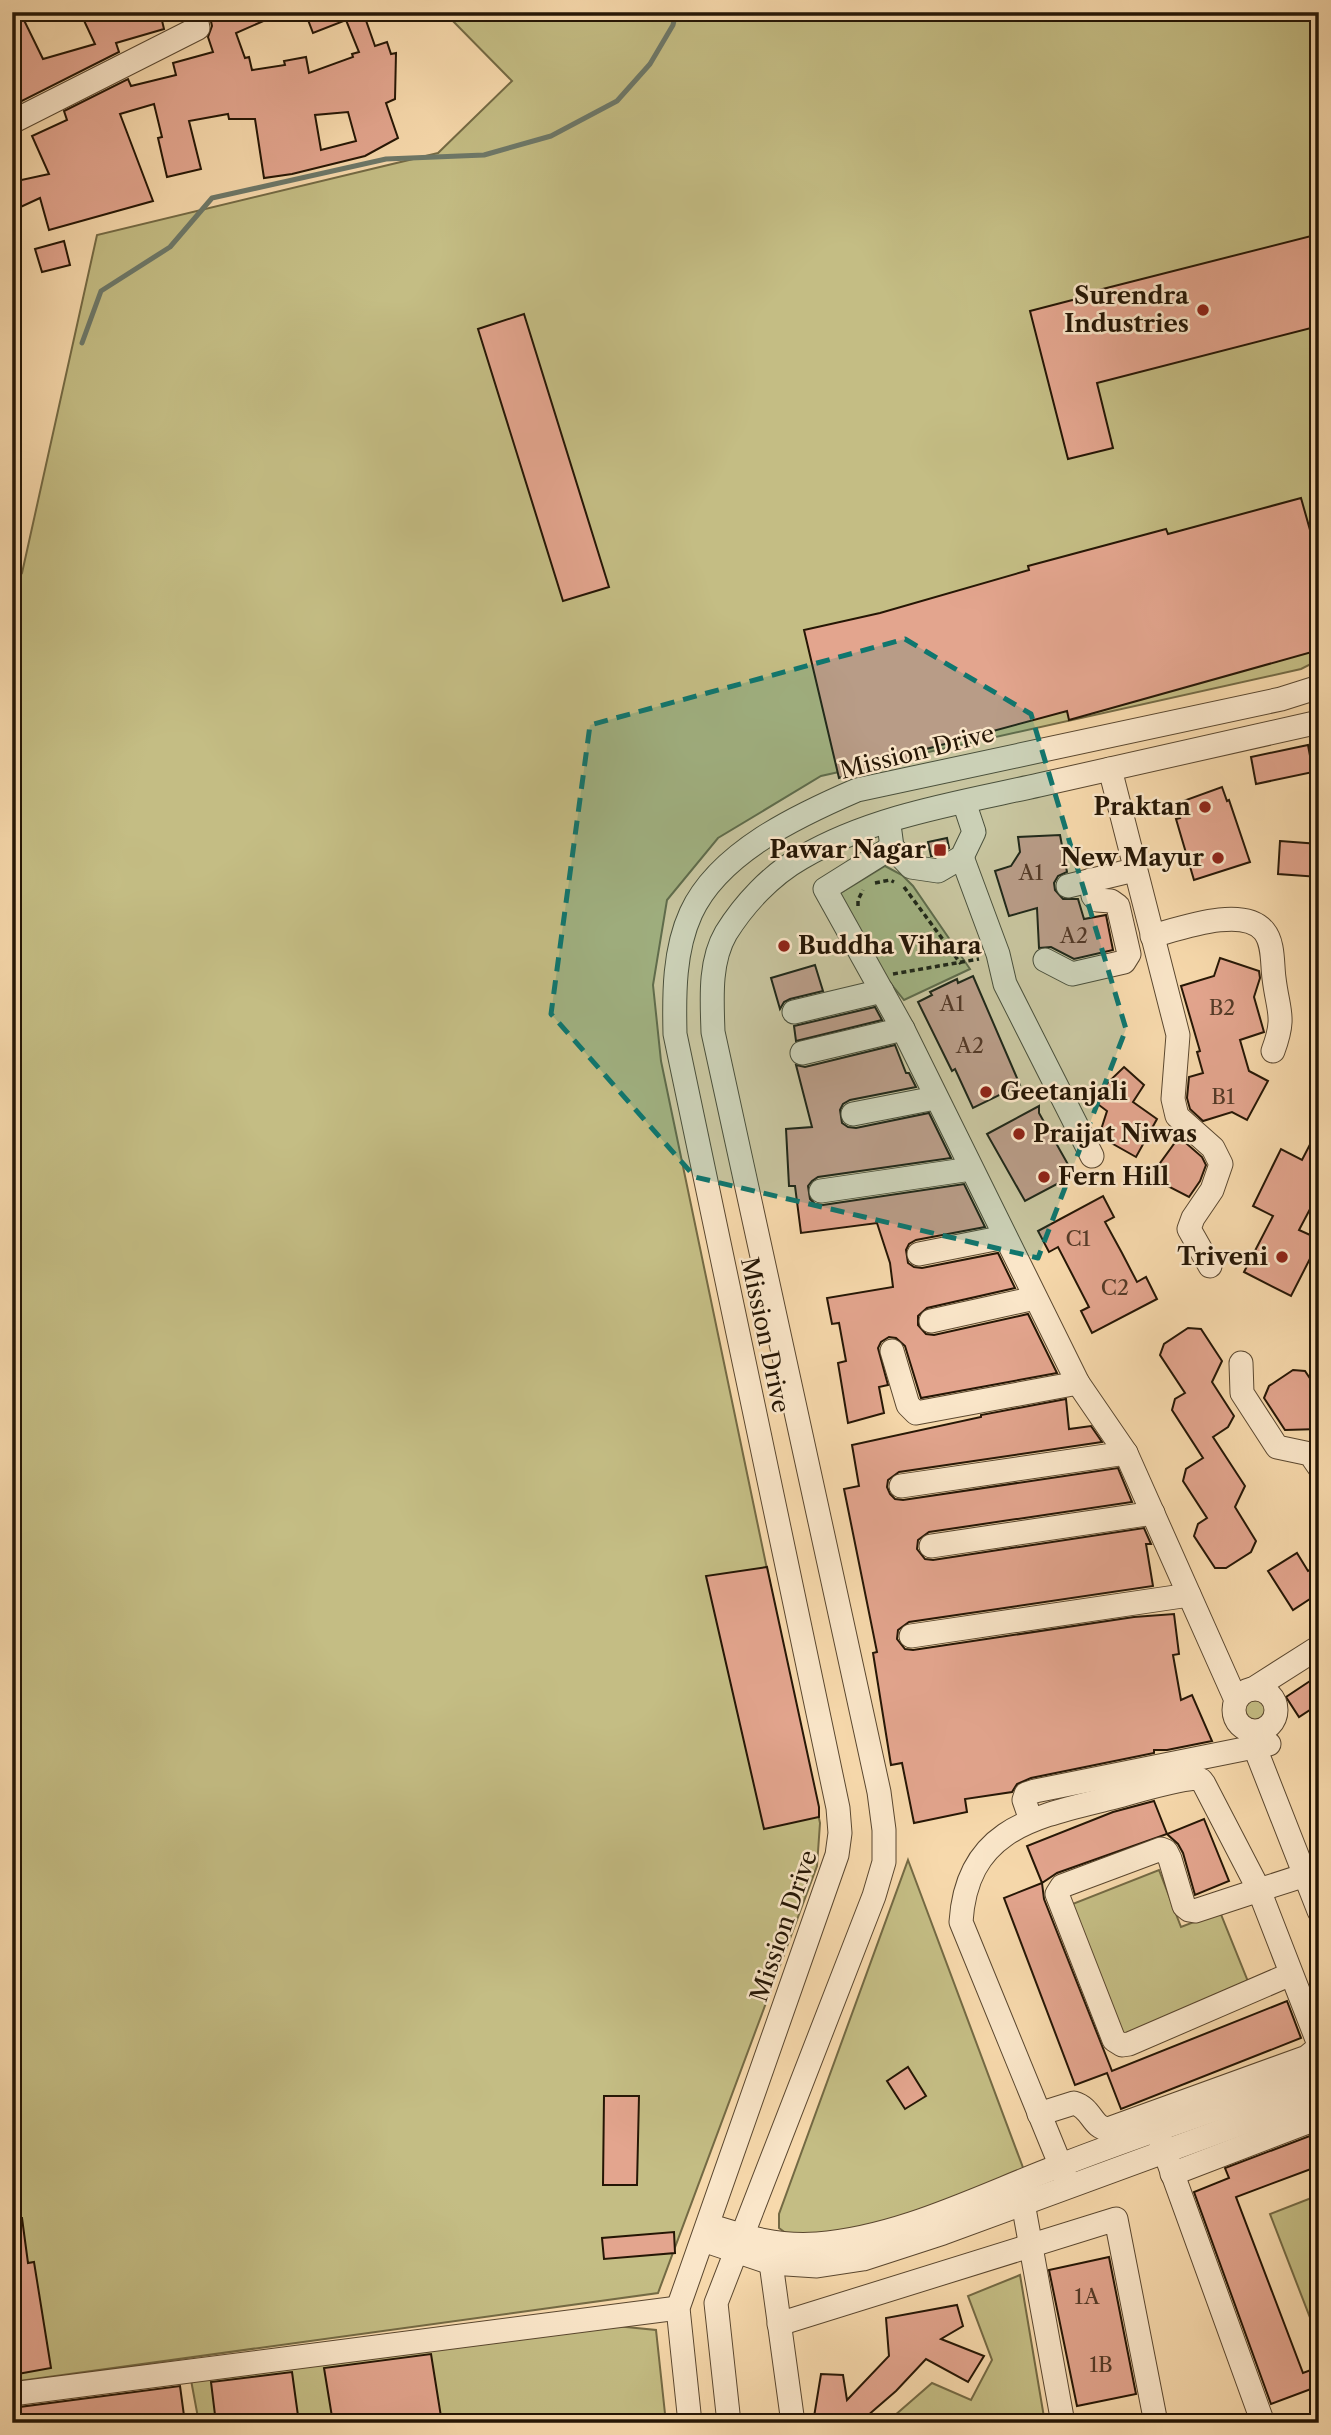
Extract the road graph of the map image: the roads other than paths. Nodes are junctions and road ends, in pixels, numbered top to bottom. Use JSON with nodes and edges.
{"nodes":[{"id":1,"x":195,"y":12,"type":"edge"},
{"id":2,"x":12,"y":122,"type":"edge"},
{"id":3,"x":1319,"y":688,"type":"edge"},
{"id":4,"x":1319,"y":722,"type":"edge"},
{"id":5,"x":1110,"y":769,"type":"junction"},
{"id":6,"x":901,"y":779,"type":"junction"},
{"id":7,"x":964,"y":802,"type":"junction"},
{"id":8,"x":899,"y":818,"type":"junction"},
{"id":9,"x":892,"y":847,"type":"junction"},
{"id":10,"x":962,"y":857,"type":"junction"},
{"id":11,"x":1134,"y":870,"type":"junction"},
{"id":12,"x":1091,"y":880,"type":"junction"},
{"id":13,"x":1068,"y":886,"type":"dead end"},
{"id":14,"x":1152,"y":936,"type":"junction"},
{"id":15,"x":1045,"y":960,"type":"dead end"},
{"id":16,"x":885,"y":977,"type":"junction"},
{"id":17,"x":794,"y":1012,"type":"dead end"},
{"id":18,"x":903,"y":1029,"type":"junction"},
{"id":19,"x":1273,"y":1051,"type":"dead end"},
{"id":20,"x":802,"y":1053,"type":"dead end"},
{"id":21,"x":935,"y":1098,"type":"junction"},
{"id":22,"x":853,"y":1114,"type":"dead end"},
{"id":23,"x":1092,"y":1156,"type":"dead end"},
{"id":24,"x":971,"y":1169,"type":"junction"},
{"id":25,"x":821,"y":1191,"type":"dead end"},
{"id":26,"x":1005,"y":1237,"type":"junction"},
{"id":27,"x":919,"y":1254,"type":"dead end"},
{"id":28,"x":1210,"y":1266,"type":"dead end"},
{"id":29,"x":1035,"y":1298,"type":"junction"},
{"id":30,"x":931,"y":1321,"type":"dead end"},
{"id":31,"x":892,"y":1352,"type":"dead end"},
{"id":32,"x":1241,"y":1363,"type":"dead end"},
{"id":33,"x":1078,"y":1383,"type":"junction"},
{"id":34,"x":1126,"y":1453,"type":"junction"},
{"id":35,"x":1319,"y":1467,"type":"edge"},
{"id":36,"x":901,"y":1486,"type":"dead end"},
{"id":37,"x":1153,"y":1513,"type":"junction"},
{"id":38,"x":931,"y":1546,"type":"dead end"},
{"id":39,"x":1189,"y":1595,"type":"junction"},
{"id":40,"x":911,"y":1636,"type":"dead end"},
{"id":41,"x":1319,"y":1647,"type":"edge"},
{"id":42,"x":1245,"y":1694,"type":"junction"},
{"id":43,"x":1259,"y":1737,"type":"junction"},
{"id":44,"x":1031,"y":1820,"type":"junction"},
{"id":45,"x":1314,"y":1873,"type":"edge"},
{"id":46,"x":1259,"y":1890,"type":"junction"},
{"id":47,"x":1319,"y":1911,"type":"edge"},
{"id":48,"x":1291,"y":1974,"type":"junction"},
{"id":49,"x":1319,"y":2072,"type":"edge"},
{"id":50,"x":1214,"y":2101,"type":"junction"},
{"id":51,"x":1308,"y":2103,"type":"edge"},
{"id":52,"x":1040,"y":2114,"type":"junction"},
{"id":53,"x":1161,"y":2141,"type":"junction"},
{"id":54,"x":1172,"y":2174,"type":"junction"},
{"id":55,"x":1064,"y":2175,"type":"junction"},
{"id":56,"x":1023,"y":2203,"type":"junction"},
{"id":57,"x":940,"y":2224,"type":"junction"},
{"id":58,"x":706,"y":2232,"type":"junction"},
{"id":59,"x":740,"y":2245,"type":"junction"},
{"id":60,"x":1032,"y":2245,"type":"junction"},
{"id":61,"x":771,"y":2263,"type":"junction"},
{"id":62,"x":678,"y":2308,"type":"junction"},
{"id":63,"x":779,"y":2324,"type":"junction"},
{"id":64,"x":12,"y":2394,"type":"edge"},
{"id":65,"x":690,"y":2423,"type":"edge"},
{"id":66,"x":729,"y":2423,"type":"edge"},
{"id":67,"x":793,"y":2423,"type":"edge"},
{"id":68,"x":1063,"y":2423,"type":"edge"},
{"id":69,"x":1156,"y":2423,"type":"edge"},
{"id":70,"x":1263,"y":2423,"type":"edge"}],
"edges":[{"from":1,"to":2,"type":"street"},
{"from":3,"to":6,"type":"street","name":"Mission Drive"},
{"from":4,"to":5,"type":"street","name":"Mission Drive"},
{"from":5,"to":7,"type":"street","name":"Mission Drive"},
{"from":5,"to":11,"type":"street"},
{"from":6,"to":8,"type":"street"},
{"from":6,"to":58,"type":"street","name":"Mission Drive"},
{"from":7,"to":8,"type":"street","name":"Mission Drive"},
{"from":7,"to":10,"type":"street"},
{"from":8,"to":9,"type":"street"},
{"from":8,"to":59,"type":"street","name":"Mission Drive"},
{"from":9,"to":10,"type":"street"},
{"from":9,"to":16,"type":"street"},
{"from":10,"to":23,"type":"street"},
{"from":11,"to":12,"type":"street"},
{"from":11,"to":14,"type":"street"},
{"from":12,"to":13,"type":"street"},
{"from":12,"to":15,"type":"street"},
{"from":14,"to":19,"type":"street"},
{"from":14,"to":28,"type":"street"},
{"from":16,"to":17,"type":"street"},
{"from":16,"to":18,"type":"street"},
{"from":18,"to":20,"type":"street"},
{"from":18,"to":21,"type":"street"},
{"from":21,"to":22,"type":"street"},
{"from":21,"to":24,"type":"street"},
{"from":24,"to":25,"type":"street"},
{"from":24,"to":26,"type":"street"},
{"from":26,"to":27,"type":"street"},
{"from":26,"to":29,"type":"street"},
{"from":29,"to":30,"type":"street"},
{"from":29,"to":33,"type":"street"},
{"from":31,"to":33,"type":"street"},
{"from":32,"to":35,"type":"street"},
{"from":33,"to":34,"type":"street"},
{"from":34,"to":36,"type":"street"},
{"from":34,"to":37,"type":"street"},
{"from":37,"to":38,"type":"street"},
{"from":37,"to":39,"type":"street"},
{"from":39,"to":40,"type":"street"},
{"from":39,"to":42,"type":"street"},
{"from":41,"to":42,"type":"street"},
{"from":42,"to":43,"type":"street"},
{"from":42,"to":43,"type":"street"},
{"from":43,"to":44,"type":"street"},
{"from":43,"to":45,"type":"street"},
{"from":44,"to":46,"type":"street"},
{"from":44,"to":52,"type":"street"},
{"from":45,"to":46,"type":"street"},
{"from":45,"to":47,"type":"street"},
{"from":46,"to":48,"type":"street"},
{"from":46,"to":48,"type":"street"},
{"from":48,"to":50,"type":"street"},
{"from":49,"to":51,"type":"street"},
{"from":50,"to":51,"type":"street"},
{"from":50,"to":52,"type":"street"},
{"from":50,"to":53,"type":"street"},
{"from":51,"to":53,"type":"street"},
{"from":51,"to":54,"type":"street"},
{"from":52,"to":55,"type":"street"},
{"from":53,"to":54,"type":"street"},
{"from":53,"to":55,"type":"street"},
{"from":54,"to":70,"type":"street"},
{"from":55,"to":56,"type":"street"},
{"from":55,"to":57,"type":"street"},
{"from":56,"to":57,"type":"street"},
{"from":56,"to":60,"type":"street"},
{"from":57,"to":59,"type":"street"},
{"from":57,"to":61,"type":"street"},
{"from":58,"to":59,"type":"street"},
{"from":58,"to":62,"type":"street","name":"Mission Drive"},
{"from":59,"to":61,"type":"street"},
{"from":59,"to":66,"type":"street","name":"Mission Drive"},
{"from":60,"to":63,"type":"street"},
{"from":60,"to":68,"type":"street"},
{"from":60,"to":69,"type":"street"},
{"from":61,"to":63,"type":"street"},
{"from":62,"to":64,"type":"street"},
{"from":62,"to":65,"type":"street","name":"Mission Drive"},
{"from":63,"to":67,"type":"street"}]}
